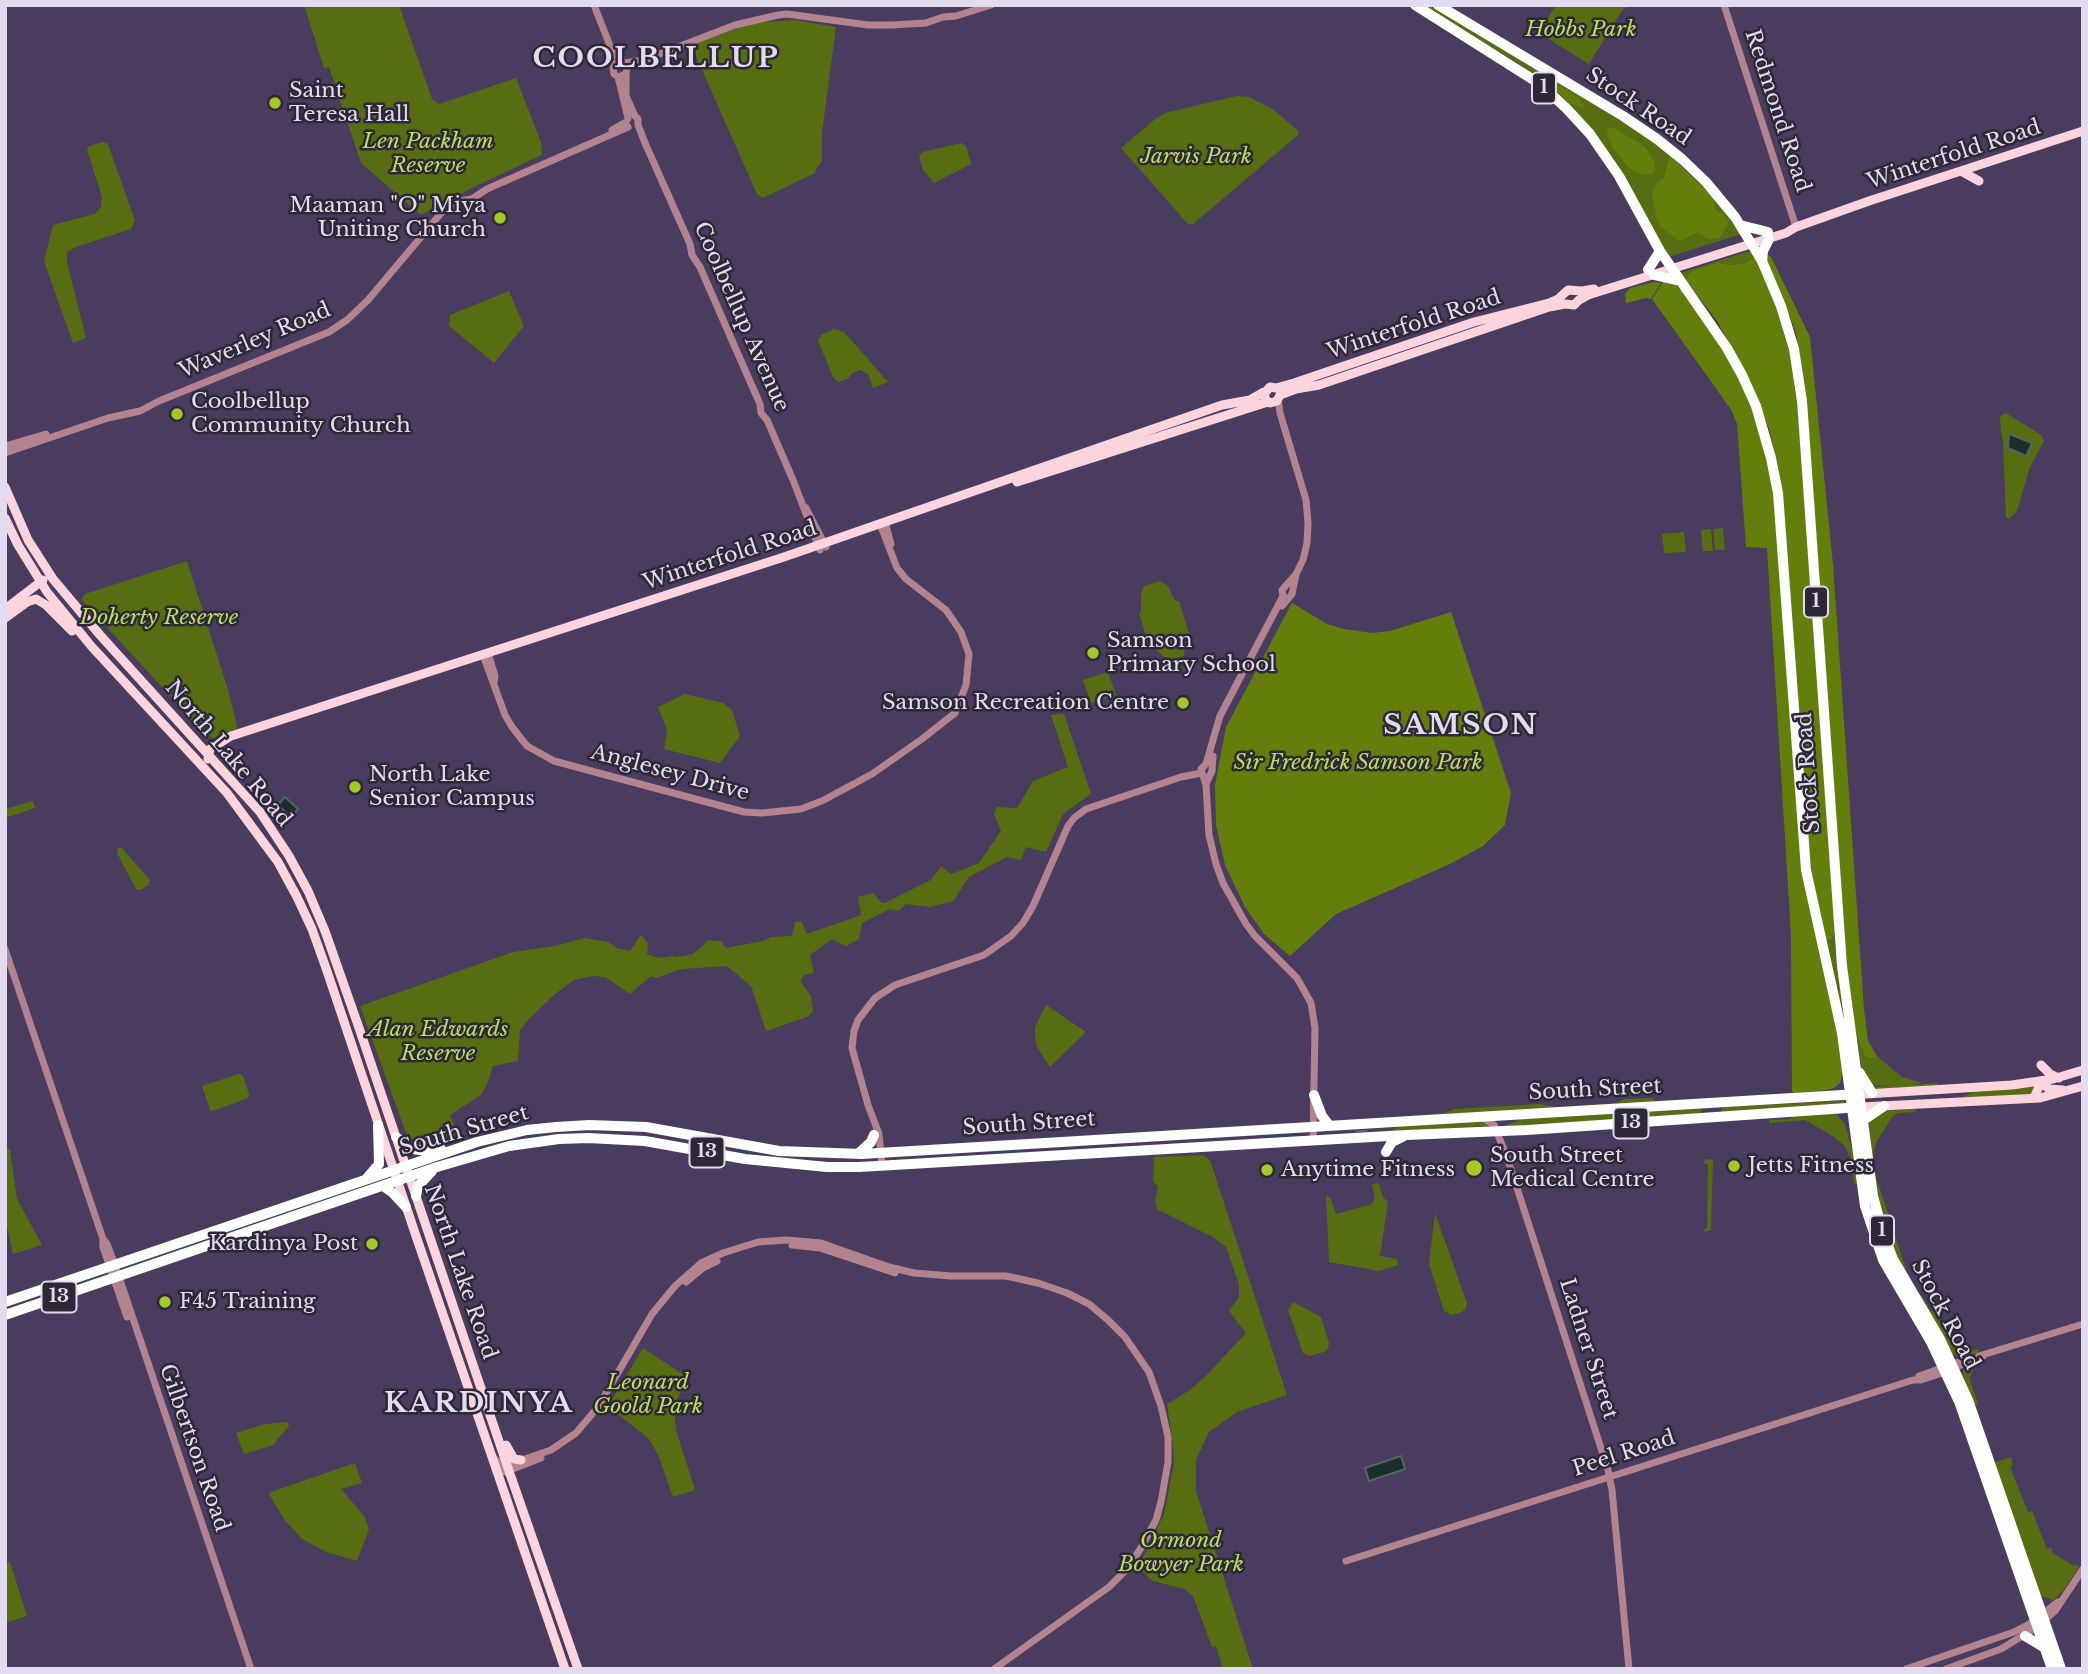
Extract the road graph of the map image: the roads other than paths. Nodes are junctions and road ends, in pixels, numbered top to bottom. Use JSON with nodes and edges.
{"nodes":[{"id":1,"x":592,"y":5,"type":"edge"},
{"id":2,"x":991,"y":5,"type":"edge"},
{"id":3,"x":1415,"y":5,"type":"edge"},
{"id":4,"x":1438,"y":5,"type":"edge"},
{"id":5,"x":1724,"y":5,"type":"edge"},
{"id":6,"x":599,"y":24,"type":"junction"},
{"id":7,"x":644,"y":60,"type":"junction"},
{"id":8,"x":622,"y":63,"type":"junction"},
{"id":9,"x":613,"y":67,"type":"junction"},
{"id":10,"x":624,"y":74,"type":"junction"},
{"id":11,"x":631,"y":123,"type":"junction"},
{"id":12,"x":2083,"y":131,"type":"edge"},
{"id":13,"x":1961,"y":171,"type":"junction"},
{"id":14,"x":1979,"y":181,"type":"dead end"},
{"id":15,"x":1740,"y":225,"type":"junction"},
{"id":16,"x":1796,"y":227,"type":"junction"},
{"id":17,"x":1768,"y":235,"type":"junction"},
{"id":18,"x":1750,"y":241,"type":"junction"},
{"id":19,"x":1660,"y":251,"type":"junction"},
{"id":20,"x":1762,"y":261,"type":"junction"},
{"id":21,"x":1670,"y":266,"type":"junction"},
{"id":22,"x":1651,"y":272,"type":"junction"},
{"id":23,"x":1680,"y":281,"type":"junction"},
{"id":24,"x":1575,"y":290,"type":"junction"},
{"id":25,"x":1564,"y":299,"type":"junction"},
{"id":26,"x":1579,"y":300,"type":"junction"},
{"id":27,"x":1274,"y":397,"type":"junction"},
{"id":28,"x":5,"y":446,"type":"edge"},
{"id":29,"x":5,"y":453,"type":"edge"},
{"id":30,"x":5,"y":487,"type":"edge"},
{"id":31,"x":5,"y":518,"type":"edge"},
{"id":32,"x":883,"y":525,"type":"junction"},
{"id":33,"x":822,"y":547,"type":"junction"},
{"id":34,"x":32,"y":570,"type":"junction"},
{"id":35,"x":52,"y":577,"type":"junction"},
{"id":36,"x":42,"y":584,"type":"junction"},
{"id":37,"x":5,"y":608,"type":"edge"},
{"id":38,"x":5,"y":618,"type":"edge"},
{"id":39,"x":92,"y":647,"type":"junction"},
{"id":40,"x":486,"y":656,"type":"junction"},
{"id":41,"x":188,"y":731,"type":"junction"},
{"id":42,"x":219,"y":745,"type":"junction"},
{"id":43,"x":208,"y":753,"type":"junction"},
{"id":44,"x":193,"y":755,"type":"junction"},
{"id":45,"x":221,"y":768,"type":"junction"},
{"id":46,"x":1206,"y":770,"type":"junction"},
{"id":47,"x":208,"y":771,"type":"junction"},
{"id":48,"x":5,"y":949,"type":"edge"},
{"id":49,"x":2041,"y":1065,"type":"dead end"},
{"id":50,"x":1856,"y":1067,"type":"junction"},
{"id":51,"x":2083,"y":1070,"type":"edge"},
{"id":52,"x":2059,"y":1078,"type":"junction"},
{"id":53,"x":1848,"y":1082,"type":"junction"},
{"id":54,"x":2041,"y":1082,"type":"junction"},
{"id":55,"x":2083,"y":1086,"type":"edge"},
{"id":56,"x":2071,"y":1089,"type":"junction"},
{"id":57,"x":1872,"y":1093,"type":"junction"},
{"id":58,"x":1855,"y":1094,"type":"junction"},
{"id":59,"x":1314,"y":1095,"type":"junction"},
{"id":60,"x":1830,"y":1096,"type":"junction"},
{"id":61,"x":2034,"y":1098,"type":"junction"},
{"id":62,"x":1884,"y":1106,"type":"junction"},
{"id":63,"x":1856,"y":1108,"type":"junction"},
{"id":64,"x":1839,"y":1109,"type":"junction"},
{"id":65,"x":1512,"y":1114,"type":"junction"},
{"id":66,"x":1480,"y":1116,"type":"junction"},
{"id":67,"x":1862,"y":1121,"type":"junction"},
{"id":68,"x":379,"y":1125,"type":"junction"},
{"id":69,"x":1320,"y":1126,"type":"junction"},
{"id":70,"x":1497,"y":1130,"type":"junction"},
{"id":71,"x":876,"y":1131,"type":"junction"},
{"id":72,"x":1854,"y":1132,"type":"junction"},
{"id":73,"x":1406,"y":1135,"type":"junction"},
{"id":74,"x":396,"y":1137,"type":"junction"},
{"id":75,"x":1316,"y":1141,"type":"junction"},
{"id":76,"x":1234,"y":1146,"type":"junction"},
{"id":77,"x":462,"y":1147,"type":"junction"},
{"id":78,"x":878,"y":1152,"type":"junction"},
{"id":79,"x":894,"y":1152,"type":"junction"},
{"id":80,"x":1386,"y":1152,"type":"dead end"},
{"id":81,"x":858,"y":1154,"type":"junction"},
{"id":82,"x":1221,"y":1156,"type":"dead end"},
{"id":83,"x":879,"y":1166,"type":"junction"},
{"id":84,"x":437,"y":1167,"type":"junction"},
{"id":85,"x":408,"y":1172,"type":"junction"},
{"id":86,"x":396,"y":1176,"type":"junction"},
{"id":87,"x":365,"y":1180,"type":"junction"},
{"id":88,"x":383,"y":1186,"type":"junction"},
{"id":89,"x":416,"y":1196,"type":"junction"},
{"id":90,"x":406,"y":1207,"type":"junction"},
{"id":91,"x":112,"y":1266,"type":"junction"},
{"id":92,"x":116,"y":1277,"type":"junction"},
{"id":93,"x":5,"y":1302,"type":"edge"},
{"id":94,"x":5,"y":1315,"type":"edge"},
{"id":95,"x":2083,"y":1324,"type":"edge"},
{"id":96,"x":1949,"y":1368,"type":"junction"},
{"id":97,"x":490,"y":1416,"type":"junction"},
{"id":98,"x":521,"y":1460,"type":"junction"},
{"id":99,"x":504,"y":1470,"type":"junction"},
{"id":100,"x":1610,"y":1478,"type":"junction"},
{"id":101,"x":1346,"y":1561,"type":"dead end"},
{"id":102,"x":2083,"y":1569,"type":"edge"},
{"id":103,"x":2040,"y":1620,"type":"junction"},
{"id":104,"x":2025,"y":1636,"type":"junction"},
{"id":105,"x":2045,"y":1648,"type":"junction"},
{"id":106,"x":249,"y":1669,"type":"edge"},
{"id":107,"x":565,"y":1669,"type":"edge"},
{"id":108,"x":578,"y":1669,"type":"edge"},
{"id":109,"x":986,"y":1669,"type":"edge"},
{"id":110,"x":994,"y":1669,"type":"edge"},
{"id":111,"x":1629,"y":1669,"type":"edge"},
{"id":112,"x":1906,"y":1669,"type":"edge"},
{"id":113,"x":1946,"y":1669,"type":"edge"},
{"id":114,"x":2052,"y":1669,"type":"edge"},
{"id":115,"x":2061,"y":1669,"type":"edge"}],
"edges":[{"from":1,"to":6,"type":"street"},
{"from":2,"to":7,"type":"street"},
{"from":3,"to":19,"type":"highway","name":"Stock Road","number":"1"},
{"from":4,"to":15,"type":"highway","name":"Stock Road","number":"1"},
{"from":5,"to":16,"type":"street","name":"Redmond Road"},
{"from":6,"to":8,"type":"street"},
{"from":6,"to":9,"type":"street"},
{"from":7,"to":8,"type":"street"},
{"from":7,"to":10,"type":"street"},
{"from":8,"to":9,"type":"street"},
{"from":8,"to":10,"type":"street"},
{"from":9,"to":10,"type":"street"},
{"from":10,"to":11,"type":"street","name":"Coolbellup Avenue"},
{"from":11,"to":28,"type":"street","name":"Waverley Road"},
{"from":11,"to":29,"type":"street","name":"Waverley Road"},
{"from":11,"to":33,"type":"street","name":"Coolbellup Avenue"},
{"from":12,"to":13,"type":"main road","name":"Winterfold Road"},
{"from":13,"to":14,"type":"main road"},
{"from":13,"to":16,"type":"main road","name":"Winterfold Road"},
{"from":15,"to":17,"type":"highway"},
{"from":15,"to":18,"type":"highway","name":"Stock Road","number":"1"},
{"from":16,"to":17,"type":"main road","name":"Winterfold Road"},
{"from":17,"to":18,"type":"main road","name":"Winterfold Road"},
{"from":17,"to":20,"type":"highway"},
{"from":18,"to":20,"type":"highway","name":"Stock Road","number":"1"},
{"from":18,"to":21,"type":"main road","name":"Winterfold Road"},
{"from":19,"to":21,"type":"highway","name":"Stock Road","number":"1"},
{"from":19,"to":22,"type":"highway"},
{"from":20,"to":50,"type":"highway","name":"Stock Road","number":"1"},
{"from":21,"to":22,"type":"main road","name":"Winterfold Road"},
{"from":21,"to":23,"type":"highway","name":"Stock Road","number":"1"},
{"from":22,"to":23,"type":"highway"},
{"from":22,"to":24,"type":"main road","name":"Winterfold Road"},
{"from":22,"to":26,"type":"main road","name":"Winterfold Road"},
{"from":23,"to":53,"type":"highway","name":"Stock Road","number":"1"},
{"from":24,"to":25,"type":"main road"},
{"from":24,"to":26,"type":"main road"},
{"from":25,"to":26,"type":"main road"},
{"from":25,"to":27,"type":"main road","name":"Winterfold Road"},
{"from":27,"to":32,"type":"main road","name":"Winterfold Road"},
{"from":27,"to":32,"type":"main road","name":"Winterfold Road"},
{"from":27,"to":46,"type":"street"},
{"from":30,"to":35,"type":"main road","name":"North Lake Road"},
{"from":31,"to":34,"type":"main road","name":"North Lake Road"},
{"from":32,"to":33,"type":"main road","name":"Winterfold Road"},
{"from":32,"to":40,"type":"street","name":"Anglesey Drive"},
{"from":33,"to":40,"type":"main road","name":"Winterfold Road"},
{"from":34,"to":36,"type":"main road","name":"North Lake Road"},
{"from":34,"to":37,"type":"main road"},
{"from":35,"to":36,"type":"main road"},
{"from":35,"to":41,"type":"main road","name":"North Lake Road"},
{"from":36,"to":37,"type":"main road"},
{"from":36,"to":38,"type":"main road"},
{"from":36,"to":39,"type":"main road","name":"North Lake Road"},
{"from":38,"to":39,"type":"main road"},
{"from":39,"to":44,"type":"main road","name":"North Lake Road"},
{"from":40,"to":42,"type":"main road","name":"Winterfold Road"},
{"from":41,"to":42,"type":"main road"},
{"from":41,"to":43,"type":"main road","name":"North Lake Road"},
{"from":42,"to":43,"type":"main road","name":"Winterfold Road"},
{"from":42,"to":45,"type":"main road"},
{"from":43,"to":44,"type":"main road"},
{"from":43,"to":45,"type":"main road","name":"North Lake Road"},
{"from":43,"to":47,"type":"main road"},
{"from":44,"to":47,"type":"main road","name":"North Lake Road"},
{"from":45,"to":74,"type":"main road","name":"North Lake Road"},
{"from":46,"to":59,"type":"street"},
{"from":46,"to":71,"type":"street"},
{"from":47,"to":68,"type":"main road","name":"North Lake Road"},
{"from":48,"to":91,"type":"street","name":"Gilbertson Road"},
{"from":49,"to":52,"type":"main road"},
{"from":50,"to":57,"type":"highway"},
{"from":50,"to":58,"type":"highway","name":"Stock Road","number":"1"},
{"from":51,"to":52,"type":"main road","name":"South Street","number":"13"},
{"from":52,"to":54,"type":"main road","name":"South Street","number":"13"},
{"from":53,"to":58,"type":"highway","name":"Stock Road","number":"1"},
{"from":53,"to":60,"type":"highway"},
{"from":54,"to":56,"type":"main road"},
{"from":54,"to":57,"type":"main road","name":"South Street","number":"13"},
{"from":54,"to":61,"type":"main road"},
{"from":55,"to":56,"type":"main road","name":"South Street","number":"13"},
{"from":56,"to":61,"type":"main road","name":"South Street","number":"13"},
{"from":57,"to":58,"type":"main road","name":"South Street","number":"13"},
{"from":58,"to":60,"type":"highway","name":"South Street","number":"13"},
{"from":58,"to":63,"type":"highway","name":"Stock Road","number":"1"},
{"from":59,"to":69,"type":"street"},
{"from":59,"to":69,"type":"highway"},
{"from":60,"to":65,"type":"highway","name":"South Street","number":"13"},
{"from":61,"to":62,"type":"main road","name":"South Street","number":"13"},
{"from":62,"to":63,"type":"main road","name":"South Street","number":"13"},
{"from":62,"to":67,"type":"highway"},
{"from":63,"to":64,"type":"highway","name":"South Street","number":"13"},
{"from":63,"to":67,"type":"highway","name":"Stock Road","number":"1"},
{"from":63,"to":72,"type":"highway","name":"Stock Road","number":"1"},
{"from":64,"to":70,"type":"highway","name":"South Street","number":"13"},
{"from":64,"to":72,"type":"highway"},
{"from":65,"to":66,"type":"highway","name":"South Street","number":"13"},
{"from":65,"to":70,"type":"street"},
{"from":66,"to":69,"type":"highway","name":"South Street","number":"13"},
{"from":66,"to":70,"type":"street"},
{"from":67,"to":96,"type":"highway","name":"Stock Road","number":"1"},
{"from":68,"to":86,"type":"main road","name":"North Lake Road"},
{"from":68,"to":87,"type":"highway"},
{"from":69,"to":75,"type":"street"},
{"from":69,"to":79,"type":"highway","name":"South Street","number":"13"},
{"from":70,"to":73,"type":"highway","name":"South Street","number":"13"},
{"from":70,"to":100,"type":"street","name":"Ladner Street"},
{"from":71,"to":78,"type":"street"},
{"from":71,"to":79,"type":"highway"},
{"from":71,"to":81,"type":"highway"},
{"from":72,"to":96,"type":"highway","name":"Stock Road","number":"1"},
{"from":73,"to":75,"type":"highway","name":"South Street","number":"13"},
{"from":73,"to":80,"type":"highway"},
{"from":74,"to":77,"type":"highway"},
{"from":74,"to":85,"type":"main road","name":"North Lake Road"},
{"from":75,"to":76,"type":"highway","name":"South Street","number":"13"},
{"from":76,"to":82,"type":"highway"},
{"from":76,"to":83,"type":"highway","name":"South Street","number":"13"},
{"from":77,"to":81,"type":"highway","name":"South Street","number":"13"},
{"from":77,"to":85,"type":"highway","name":"South Street","number":"13"},
{"from":78,"to":79,"type":"highway","name":"South Street","number":"13"},
{"from":78,"to":81,"type":"highway","name":"South Street","number":"13"},
{"from":78,"to":83,"type":"street"},
{"from":83,"to":84,"type":"highway","name":"South Street","number":"13"},
{"from":84,"to":85,"type":"highway","name":"South Street","number":"13"},
{"from":84,"to":89,"type":"highway"},
{"from":85,"to":86,"type":"highway","name":"South Street","number":"13"},
{"from":85,"to":89,"type":"main road","name":"North Lake Road"},
{"from":86,"to":87,"type":"highway","name":"South Street","number":"13"},
{"from":86,"to":88,"type":"highway","name":"South Street","number":"13"},
{"from":86,"to":90,"type":"main road","name":"North Lake Road"},
{"from":87,"to":91,"type":"highway","name":"South Street","number":"13"},
{"from":88,"to":90,"type":"highway"},
{"from":88,"to":92,"type":"highway","name":"South Street","number":"13"},
{"from":89,"to":97,"type":"main road","name":"North Lake Road"},
{"from":90,"to":99,"type":"main road","name":"North Lake Road"},
{"from":91,"to":92,"type":"street","name":"Gilbertson Road"},
{"from":91,"to":93,"type":"highway","name":"South Street","number":"13"},
{"from":92,"to":94,"type":"highway","name":"South Street","number":"13"},
{"from":92,"to":106,"type":"street","name":"Gilbertson Road"},
{"from":95,"to":96,"type":"street","name":"Peel Road"},
{"from":96,"to":100,"type":"street","name":"Peel Road"},
{"from":96,"to":103,"type":"highway","name":"Stock Road","number":"1"},
{"from":97,"to":98,"type":"main road"},
{"from":97,"to":99,"type":"main road","name":"North Lake Road"},
{"from":98,"to":99,"type":"street"},
{"from":98,"to":110,"type":"street"},
{"from":99,"to":107,"type":"main road","name":"North Lake Road"},
{"from":99,"to":108,"type":"main road","name":"North Lake Road"},
{"from":99,"to":109,"type":"street"},
{"from":100,"to":101,"type":"street","name":"Peel Road"},
{"from":100,"to":111,"type":"street","name":"Ladner Street"},
{"from":102,"to":103,"type":"street"},
{"from":103,"to":104,"type":"street"},
{"from":103,"to":105,"type":"highway","name":"Stock Road","number":"1"},
{"from":103,"to":112,"type":"street"},
{"from":103,"to":115,"type":"highway","name":"Stock Road","number":"1"},
{"from":104,"to":105,"type":"highway"},
{"from":104,"to":113,"type":"street"},
{"from":105,"to":114,"type":"highway","name":"Stock Road","number":"1"}]}
